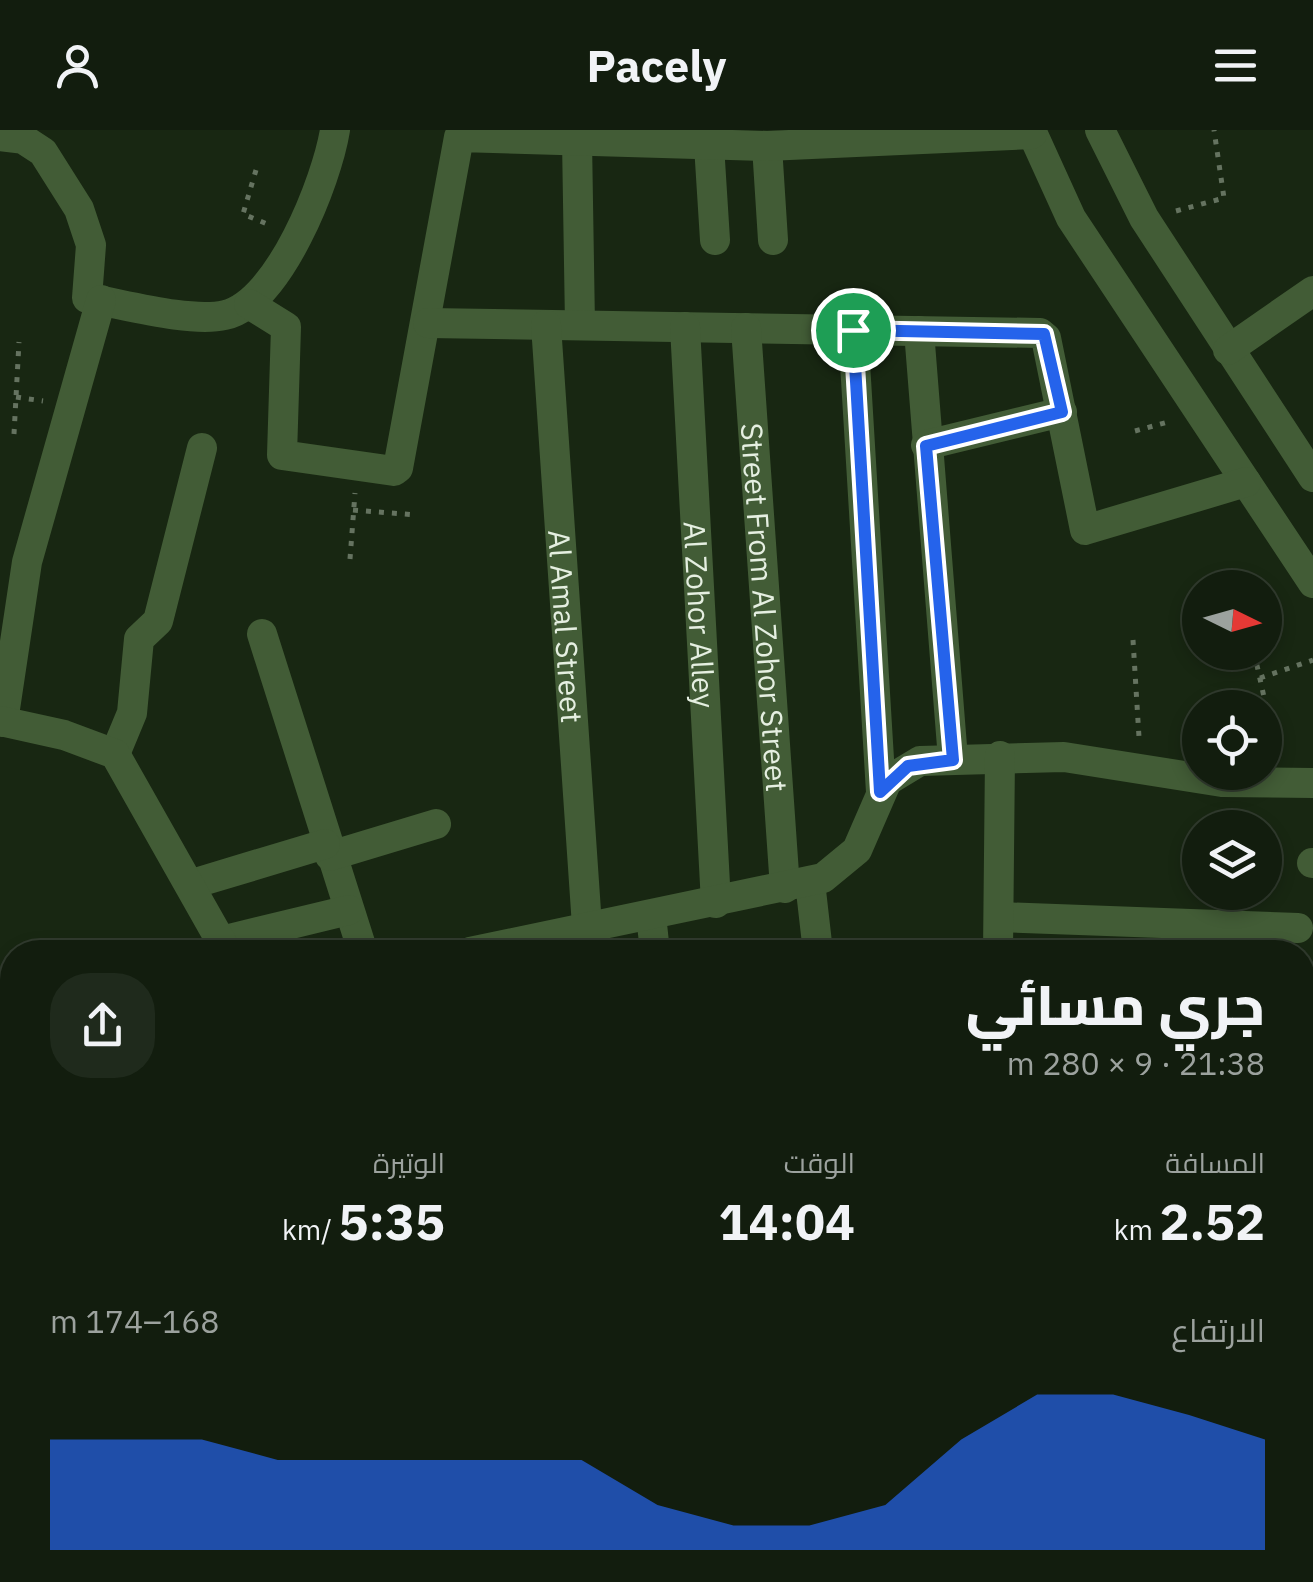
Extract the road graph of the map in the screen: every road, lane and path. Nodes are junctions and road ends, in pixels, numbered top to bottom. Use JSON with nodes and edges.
{"nodes":[{"id":1,"x":335,"y":130,"type":"edge"},
{"id":2,"x":1100,"y":130,"type":"edge"},
{"id":3,"x":1214,"y":130,"type":"edge"},
{"id":4,"x":1031,"y":132,"type":"edge"},
{"id":5,"x":0,"y":136,"type":"edge"},
{"id":6,"x":577,"y":140,"type":"junction"},
{"id":7,"x":709,"y":144,"type":"junction"},
{"id":8,"x":767,"y":146,"type":"junction"},
{"id":9,"x":256,"y":170,"type":"dead end"},
{"id":10,"x":1144,"y":218,"type":"junction"},
{"id":11,"x":298,"y":236,"type":"junction"},
{"id":12,"x":715,"y":240,"type":"dead end"},
{"id":13,"x":773,"y":240,"type":"dead end"},
{"id":14,"x":1313,"y":291,"type":"edge"},
{"id":15,"x":101,"y":300,"type":"junction"},
{"id":16,"x":249,"y":304,"type":"junction"},
{"id":17,"x":428,"y":323,"type":"junction"},
{"id":18,"x":546,"y":325,"type":"junction"},
{"id":19,"x":580,"y":326,"type":"junction"},
{"id":20,"x":686,"y":327,"type":"junction"},
{"id":21,"x":746,"y":328,"type":"junction"},
{"id":22,"x":853,"y":330,"type":"junction"},
{"id":23,"x":919,"y":331,"type":"junction"},
{"id":24,"x":19,"y":342,"type":"dead end"},
{"id":25,"x":1228,"y":350,"type":"junction"},
{"id":26,"x":1062,"y":412,"type":"junction"},
{"id":27,"x":14,"y":434,"type":"dead end"},
{"id":28,"x":926,"y":446,"type":"junction"},
{"id":29,"x":202,"y":448,"type":"dead end"},
{"id":30,"x":1313,"y":477,"type":"edge"},
{"id":31,"x":1246,"y":482,"type":"junction"},
{"id":32,"x":418,"y":515,"type":"dead end"},
{"id":33,"x":350,"y":560,"type":"dead end"},
{"id":34,"x":1313,"y":583,"type":"edge"},
{"id":35,"x":262,"y":634,"type":"dead end"},
{"id":36,"x":1132,"y":640,"type":"dead end"},
{"id":37,"x":1313,"y":660,"type":"edge"},
{"id":38,"x":1258,"y":670,"type":"edge"},
{"id":39,"x":1260,"y":678,"type":"junction"},
{"id":40,"x":1263,"y":690,"type":"edge"},
{"id":41,"x":2,"y":722,"type":"edge"},
{"id":42,"x":116,"y":754,"type":"junction"},
{"id":43,"x":1000,"y":756,"type":"junction"},
{"id":44,"x":953,"y":760,"type":"junction"},
{"id":45,"x":1138,"y":768,"type":"junction"},
{"id":46,"x":1313,"y":783,"type":"edge"},
{"id":47,"x":880,"y":792,"type":"junction"},
{"id":48,"x":436,"y":824,"type":"dead end"},
{"id":49,"x":328,"y":850,"type":"junction"},
{"id":50,"x":192,"y":884,"type":"junction"},
{"id":51,"x":798,"y":885,"type":"junction"},
{"id":52,"x":716,"y":902,"type":"junction"},
{"id":53,"x":350,"y":910,"type":"junction"},
{"id":54,"x":651,"y":915,"type":"junction"},
{"id":55,"x":999,"y":916,"type":"junction"},
{"id":56,"x":587,"y":926,"type":"junction"},
{"id":57,"x":1298,"y":928,"type":"dead end"},
{"id":58,"x":220,"y":940,"type":"edge"},
{"id":59,"x":248,"y":940,"type":"edge"},
{"id":60,"x":359,"y":940,"type":"edge"},
{"id":61,"x":524,"y":940,"type":"edge"},
{"id":62,"x":654,"y":940,"type":"edge"},
{"id":63,"x":814,"y":940,"type":"edge"},
{"id":64,"x":998,"y":940,"type":"edge"}],
"edges":[{"from":1,"to":11,"type":"street"},
{"from":2,"to":10,"type":"street"},
{"from":3,"to":10,"type":"path"},
{"from":4,"to":8,"type":"street"},
{"from":4,"to":31,"type":"street"},
{"from":5,"to":15,"type":"street"},
{"from":6,"to":7,"type":"street"},
{"from":6,"to":17,"type":"street"},
{"from":6,"to":19,"type":"street"},
{"from":7,"to":8,"type":"street"},
{"from":7,"to":12,"type":"street"},
{"from":8,"to":13,"type":"street"},
{"from":9,"to":11,"type":"path"},
{"from":10,"to":25,"type":"street"},
{"from":11,"to":16,"type":"street"},
{"from":14,"to":25,"type":"street"},
{"from":15,"to":16,"type":"street"},
{"from":15,"to":41,"type":"street"},
{"from":16,"to":17,"type":"street"},
{"from":17,"to":18,"type":"street"},
{"from":18,"to":19,"type":"street"},
{"from":18,"to":56,"type":"street","name":"Al Amal Street"},
{"from":19,"to":20,"type":"street"},
{"from":20,"to":21,"type":"street"},
{"from":20,"to":52,"type":"street","name":"Al Zohor Alley"},
{"from":21,"to":22,"type":"street"},
{"from":21,"to":51,"type":"street","name":"Street From Al Zohor Street"},
{"from":22,"to":23,"type":"street"},
{"from":22,"to":47,"type":"street"},
{"from":23,"to":26,"type":"street"},
{"from":23,"to":28,"type":"street"},
{"from":24,"to":27,"type":"path"},
{"from":25,"to":30,"type":"street"},
{"from":26,"to":28,"type":"street"},
{"from":26,"to":31,"type":"street"},
{"from":28,"to":44,"type":"street"},
{"from":29,"to":42,"type":"street"},
{"from":31,"to":34,"type":"street"},
{"from":32,"to":33,"type":"path"},
{"from":35,"to":49,"type":"street"},
{"from":36,"to":45,"type":"path"},
{"from":37,"to":39,"type":"path"},
{"from":38,"to":39,"type":"path"},
{"from":39,"to":40,"type":"path"},
{"from":41,"to":42,"type":"street"},
{"from":42,"to":50,"type":"street"},
{"from":43,"to":44,"type":"street"},
{"from":43,"to":45,"type":"street"},
{"from":43,"to":55,"type":"street"},
{"from":44,"to":47,"type":"street"},
{"from":45,"to":46,"type":"street"},
{"from":47,"to":51,"type":"street"},
{"from":48,"to":49,"type":"street"},
{"from":49,"to":50,"type":"street"},
{"from":49,"to":53,"type":"street"},
{"from":50,"to":58,"type":"street"},
{"from":51,"to":52,"type":"street"},
{"from":51,"to":63,"type":"street","name":"Street From Al Zohor Street"},
{"from":52,"to":54,"type":"street"},
{"from":53,"to":59,"type":"street"},
{"from":53,"to":60,"type":"street"},
{"from":54,"to":56,"type":"street"},
{"from":54,"to":62,"type":"street"},
{"from":55,"to":57,"type":"street"},
{"from":55,"to":64,"type":"street"},
{"from":56,"to":61,"type":"street"}]}
